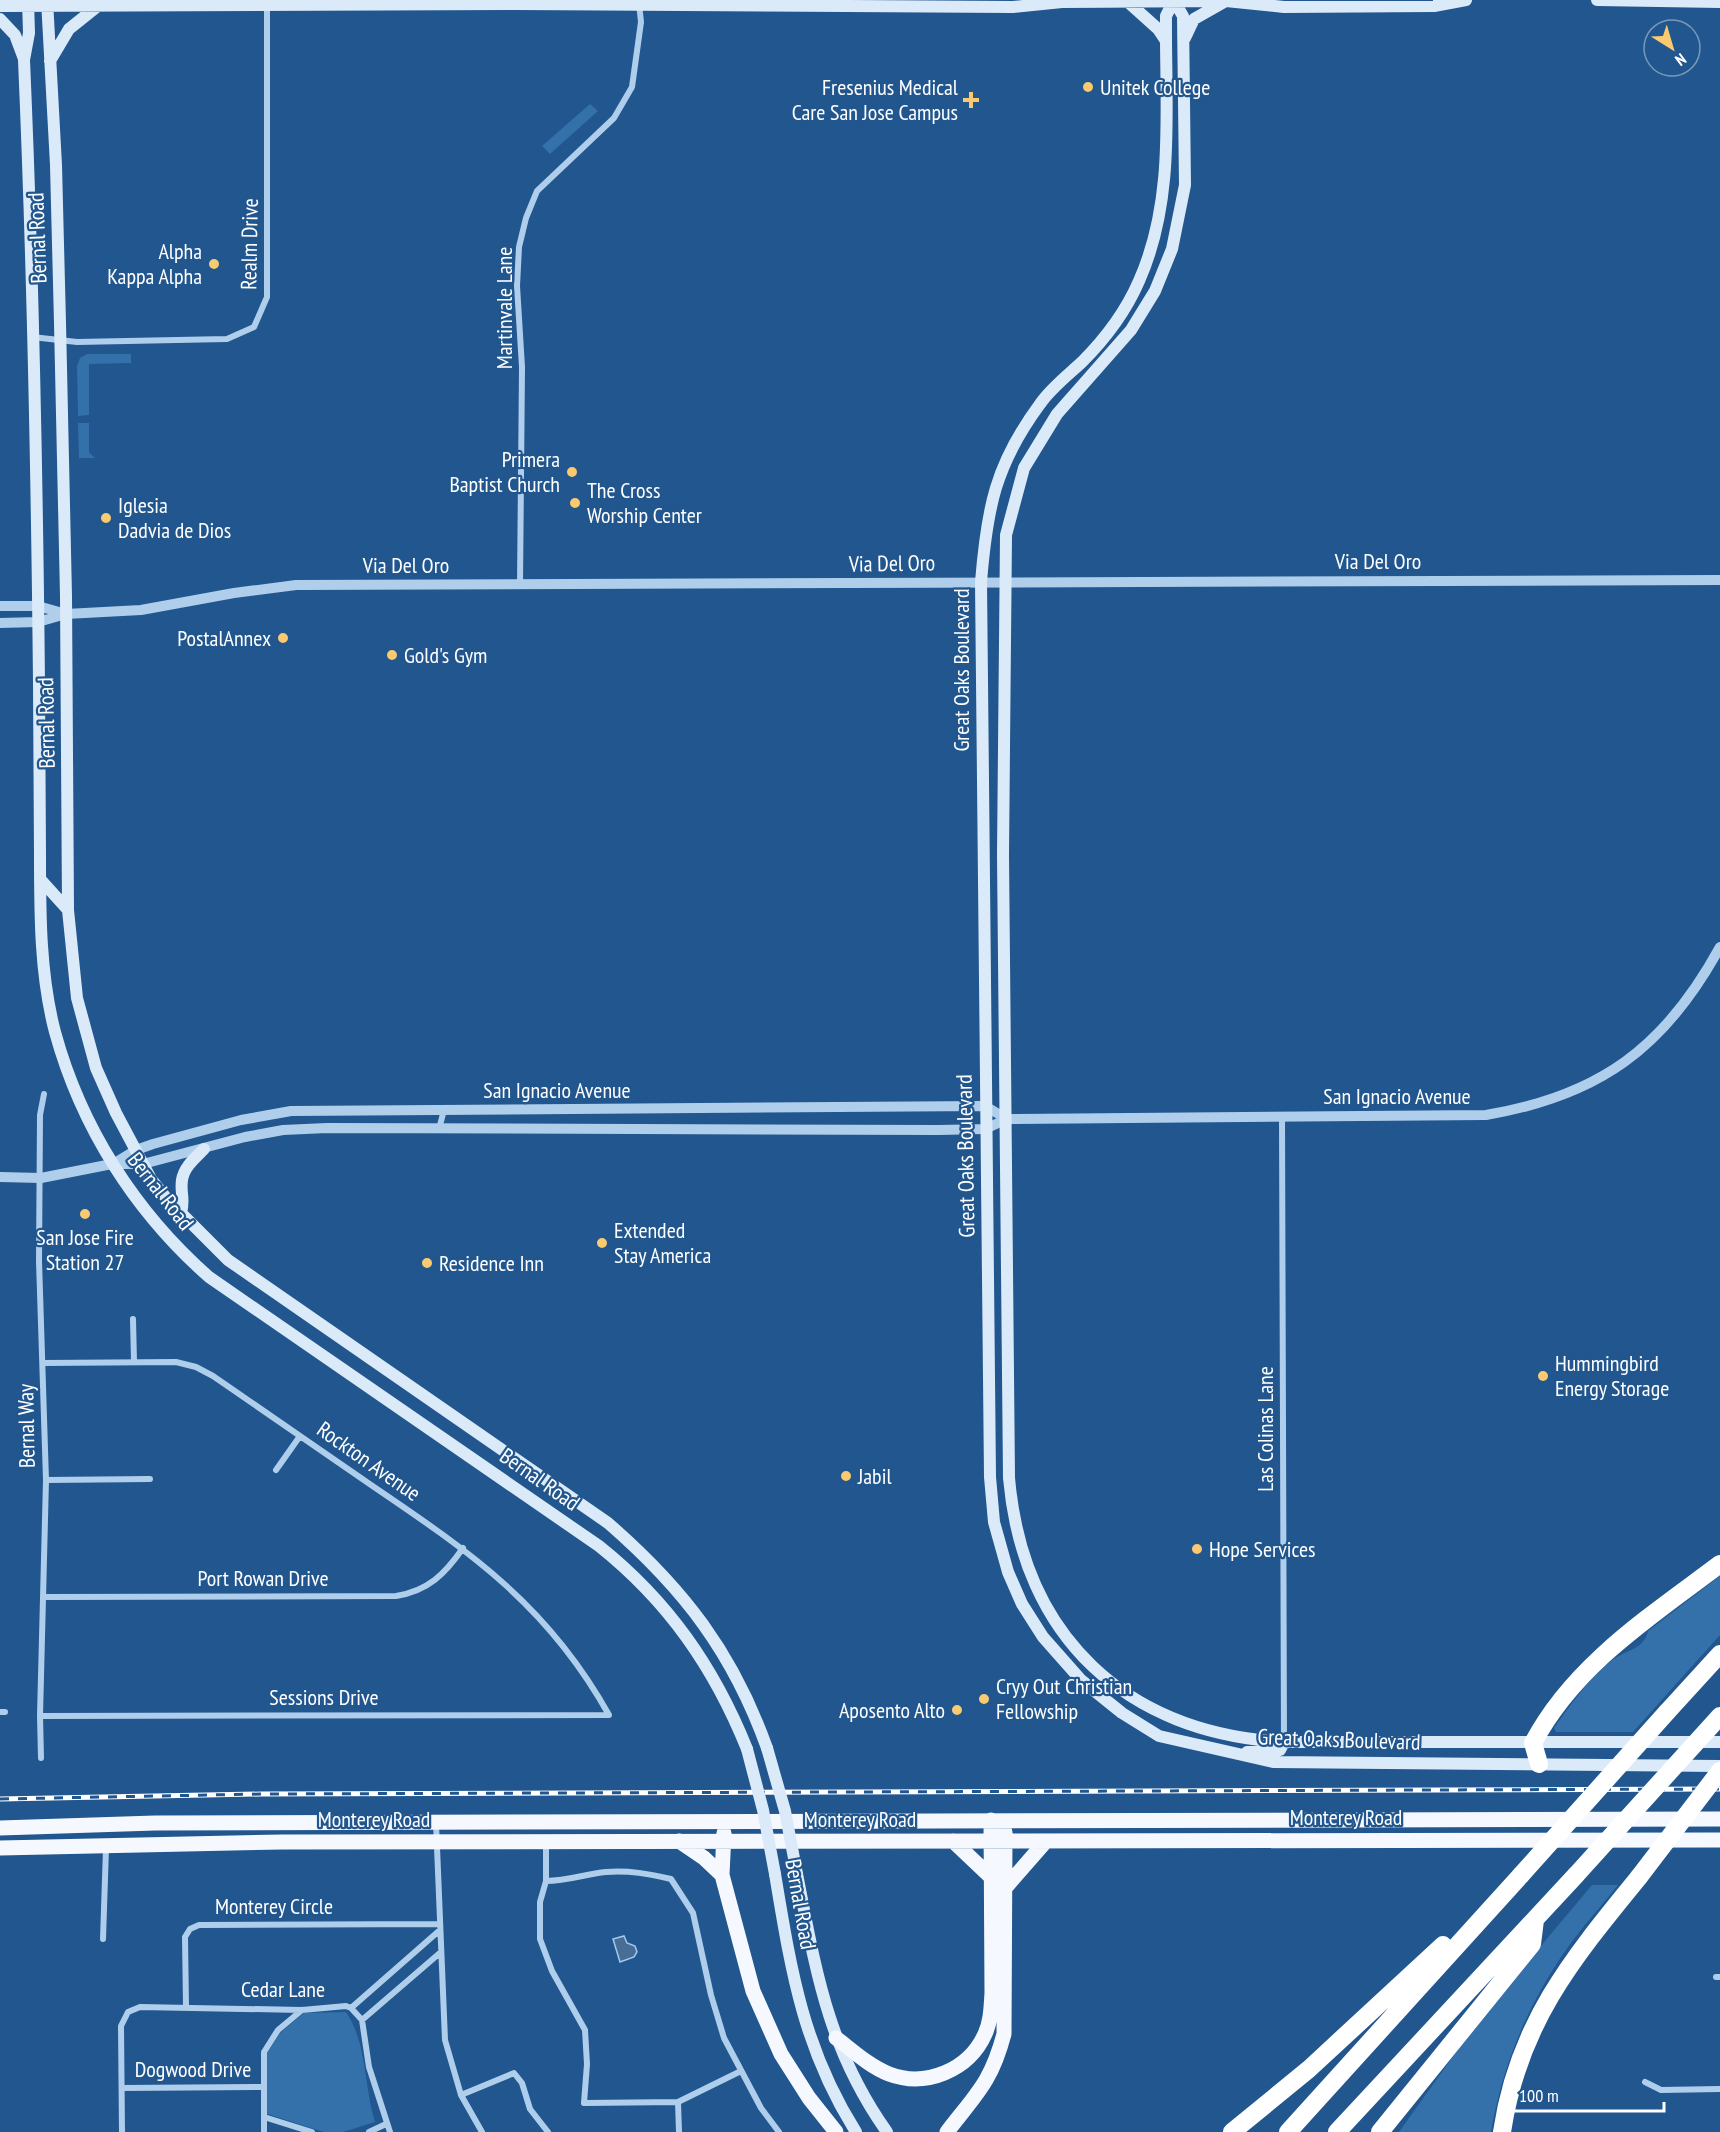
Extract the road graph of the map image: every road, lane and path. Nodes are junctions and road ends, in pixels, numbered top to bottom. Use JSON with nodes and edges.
{"nodes":[{"id":1,"x":1466,"y":0,"type":"edge"},
{"id":2,"x":1597,"y":0,"type":"edge"},
{"id":3,"x":1174,"y":1,"type":"edge"},
{"id":4,"x":1226,"y":1,"type":"edge"},
{"id":5,"x":639,"y":2,"type":"edge"},
{"id":6,"x":1128,"y":2,"type":"edge"},
{"id":7,"x":1720,"y":2,"type":"edge"},
{"id":8,"x":28,"y":3,"type":"edge"},
{"id":9,"x":47,"y":3,"type":"edge"},
{"id":10,"x":267,"y":4,"type":"junction"},
{"id":11,"x":99,"y":5,"type":"junction"},
{"id":12,"x":0,"y":6,"type":"edge"},
{"id":13,"x":0,"y":18,"type":"edge"},
{"id":14,"x":1166,"y":41,"type":"junction"},
{"id":15,"x":1183,"y":41,"type":"junction"},
{"id":16,"x":24,"y":60,"type":"junction"},
{"id":17,"x":50,"y":61,"type":"junction"},
{"id":18,"x":32,"y":336,"type":"junction"},
{"id":19,"x":60,"y":341,"type":"junction"},
{"id":20,"x":1720,"y":580,"type":"edge"},
{"id":21,"x":1005,"y":581,"type":"junction"},
{"id":22,"x":981,"y":582,"type":"junction"},
{"id":23,"x":520,"y":585,"type":"junction"},
{"id":24,"x":0,"y":606,"type":"edge"},
{"id":25,"x":38,"y":606,"type":"junction"},
{"id":26,"x":66,"y":614,"type":"junction"},
{"id":27,"x":38,"y":622,"type":"junction"},
{"id":28,"x":0,"y":623,"type":"edge"},
{"id":29,"x":984,"y":847,"type":"junction"},
{"id":30,"x":1004,"y":855,"type":"junction"},
{"id":31,"x":40,"y":879,"type":"junction"},
{"id":32,"x":68,"y":910,"type":"junction"},
{"id":33,"x":1720,"y":947,"type":"edge"},
{"id":34,"x":44,"y":1094,"type":"dead end"},
{"id":35,"x":985,"y":1106,"type":"junction"},
{"id":36,"x":444,"y":1110,"type":"junction"},
{"id":37,"x":1282,"y":1116,"type":"junction"},
{"id":38,"x":1007,"y":1119,"type":"junction"},
{"id":39,"x":439,"y":1129,"type":"junction"},
{"id":40,"x":985,"y":1130,"type":"junction"},
{"id":41,"x":204,"y":1149,"type":"junction"},
{"id":42,"x":136,"y":1150,"type":"junction"},
{"id":43,"x":112,"y":1164,"type":"junction"},
{"id":44,"x":143,"y":1164,"type":"junction"},
{"id":45,"x":0,"y":1177,"type":"edge"},
{"id":46,"x":41,"y":1178,"type":"junction"},
{"id":47,"x":181,"y":1213,"type":"junction"},
{"id":48,"x":133,"y":1319,"type":"dead end"},
{"id":49,"x":43,"y":1362,"type":"junction"},
{"id":50,"x":134,"y":1362,"type":"junction"},
{"id":51,"x":989,"y":1365,"type":"junction"},
{"id":52,"x":1008,"y":1365,"type":"junction"},
{"id":53,"x":300,"y":1436,"type":"junction"},
{"id":54,"x":276,"y":1470,"type":"dead end"},
{"id":55,"x":150,"y":1479,"type":"dead end"},
{"id":56,"x":46,"y":1480,"type":"junction"},
{"id":57,"x":463,"y":1548,"type":"junction"},
{"id":58,"x":1720,"y":1564,"type":"edge"},
{"id":59,"x":43,"y":1597,"type":"junction"},
{"id":60,"x":1720,"y":1654,"type":"edge"},
{"id":61,"x":609,"y":1714,"type":"joint"},
{"id":62,"x":40,"y":1716,"type":"junction"},
{"id":63,"x":1720,"y":1716,"type":"edge"},
{"id":64,"x":1284,"y":1742,"type":"junction"},
{"id":65,"x":1720,"y":1742,"type":"edge"},
{"id":66,"x":1533,"y":1743,"type":"junction"},
{"id":67,"x":1241,"y":1756,"type":"junction"},
{"id":68,"x":41,"y":1758,"type":"dead end"},
{"id":69,"x":1539,"y":1764,"type":"junction"},
{"id":70,"x":1720,"y":1766,"type":"edge"},
{"id":71,"x":1720,"y":1771,"type":"edge"},
{"id":72,"x":1720,"y":1818,"type":"edge"},
{"id":73,"x":998,"y":1820,"type":"junction"},
{"id":74,"x":724,"y":1821,"type":"junction"},
{"id":75,"x":436,"y":1822,"type":"junction"},
{"id":76,"x":0,"y":1828,"type":"edge"},
{"id":77,"x":1720,"y":1840,"type":"edge"},
{"id":78,"x":679,"y":1841,"type":"junction"},
{"id":79,"x":723,"y":1841,"type":"junction"},
{"id":80,"x":953,"y":1841,"type":"junction"},
{"id":81,"x":998,"y":1841,"type":"junction"},
{"id":82,"x":1046,"y":1841,"type":"junction"},
{"id":83,"x":436,"y":1842,"type":"junction"},
{"id":84,"x":546,"y":1842,"type":"junction"},
{"id":85,"x":106,"y":1844,"type":"junction"},
{"id":86,"x":0,"y":1848,"type":"edge"},
{"id":87,"x":722,"y":1875,"type":"junction"},
{"id":88,"x":992,"y":1878,"type":"junction"},
{"id":89,"x":546,"y":1881,"type":"junction"},
{"id":90,"x":1005,"y":1888,"type":"junction"},
{"id":91,"x":1535,"y":1920,"type":"junction"},
{"id":92,"x":1475,"y":1926,"type":"junction"},
{"id":93,"x":440,"y":1927,"type":"junction"},
{"id":94,"x":103,"y":1939,"type":"dead end"},
{"id":95,"x":441,"y":1952,"type":"junction"},
{"id":96,"x":186,"y":2007,"type":"junction"},
{"id":97,"x":351,"y":2008,"type":"junction"},
{"id":98,"x":302,"y":2010,"type":"junction"},
{"id":99,"x":362,"y":2020,"type":"junction"},
{"id":100,"x":836,"y":2037,"type":"junction"},
{"id":101,"x":741,"y":2071,"type":"junction"},
{"id":102,"x":1645,"y":2082,"type":"dead end"},
{"id":103,"x":264,"y":2087,"type":"junction"},
{"id":104,"x":122,"y":2088,"type":"junction"},
{"id":105,"x":1720,"y":2089,"type":"edge"},
{"id":106,"x":461,"y":2095,"type":"junction"},
{"id":107,"x":678,"y":2102,"type":"junction"},
{"id":108,"x":264,"y":2118,"type":"junction"},
{"id":109,"x":386,"y":2124,"type":"junction"},
{"id":110,"x":947,"y":2130,"type":"edge"},
{"id":111,"x":122,"y":2132,"type":"edge"},
{"id":112,"x":264,"y":2132,"type":"edge"},
{"id":113,"x":312,"y":2132,"type":"edge"},
{"id":114,"x":369,"y":2132,"type":"edge"},
{"id":115,"x":390,"y":2132,"type":"edge"},
{"id":116,"x":482,"y":2132,"type":"edge"},
{"id":117,"x":548,"y":2132,"type":"edge"},
{"id":118,"x":679,"y":2132,"type":"edge"},
{"id":119,"x":779,"y":2132,"type":"edge"},
{"id":120,"x":836,"y":2132,"type":"edge"},
{"id":121,"x":856,"y":2132,"type":"edge"},
{"id":122,"x":887,"y":2132,"type":"edge"},
{"id":123,"x":1232,"y":2132,"type":"edge"},
{"id":124,"x":1288,"y":2132,"type":"edge"},
{"id":125,"x":1337,"y":2132,"type":"edge"},
{"id":126,"x":1380,"y":2132,"type":"edge"},
{"id":127,"x":1502,"y":2132,"type":"edge"}],
"edges":[{"from":1,"to":4,"type":"main road"},
{"from":2,"to":7,"type":"main road"},
{"from":3,"to":4,"type":"main road"},
{"from":3,"to":6,"type":"main road"},
{"from":3,"to":14,"type":"main road","name":"Great Oaks Boulevard"},
{"from":3,"to":15,"type":"main road","name":"Great Oaks Boulevard"},
{"from":4,"to":15,"type":"main road"},
{"from":5,"to":6,"type":"main road"},
{"from":5,"to":10,"type":"main road"},
{"from":5,"to":23,"type":"street","name":"Martinvale Lane"},
{"from":6,"to":14,"type":"main road"},
{"from":8,"to":9,"type":"main road"},
{"from":8,"to":12,"type":"main road"},
{"from":8,"to":16,"type":"main road","name":"Bernal Road"},
{"from":9,"to":11,"type":"main road"},
{"from":9,"to":17,"type":"main road","name":"Bernal Road"},
{"from":10,"to":11,"type":"main road"},
{"from":10,"to":19,"type":"street","name":"Realm Drive"},
{"from":11,"to":17,"type":"main road"},
{"from":13,"to":16,"type":"main road"},
{"from":14,"to":22,"type":"main road","name":"Great Oaks Boulevard"},
{"from":15,"to":21,"type":"main road","name":"Great Oaks Boulevard"},
{"from":16,"to":18,"type":"main road","name":"Bernal Road"},
{"from":17,"to":19,"type":"main road","name":"Bernal Road"},
{"from":18,"to":19,"type":"street","name":"Realm Drive"},
{"from":18,"to":25,"type":"main road","name":"Bernal Road"},
{"from":19,"to":26,"type":"main road","name":"Bernal Road"},
{"from":20,"to":21,"type":"street","name":"Via Del Oro"},
{"from":21,"to":22,"type":"street","name":"Via Del Oro"},
{"from":21,"to":30,"type":"main road","name":"Great Oaks Boulevard"},
{"from":22,"to":23,"type":"street","name":"Via Del Oro"},
{"from":22,"to":29,"type":"main road","name":"Great Oaks Boulevard"},
{"from":23,"to":26,"type":"street","name":"Via Del Oro"},
{"from":24,"to":25,"type":"street","name":"Via Del Oro"},
{"from":25,"to":26,"type":"street","name":"Via Del Oro"},
{"from":25,"to":27,"type":"main road","name":"Bernal Road"},
{"from":26,"to":27,"type":"street","name":"Via Del Oro"},
{"from":26,"to":32,"type":"main road","name":"Bernal Road"},
{"from":27,"to":28,"type":"street","name":"Via Del Oro"},
{"from":27,"to":31,"type":"main road","name":"Bernal Road"},
{"from":29,"to":30,"type":"main road"},
{"from":29,"to":35,"type":"main road","name":"Great Oaks Boulevard"},
{"from":30,"to":38,"type":"main road","name":"Great Oaks Boulevard"},
{"from":31,"to":32,"type":"main road"},
{"from":31,"to":43,"type":"main road","name":"Bernal Road"},
{"from":32,"to":42,"type":"main road","name":"Bernal Road"},
{"from":33,"to":37,"type":"street","name":"San Ignacio Avenue"},
{"from":34,"to":46,"type":"street","name":"Bernal Way"},
{"from":35,"to":36,"type":"street","name":"San Ignacio Avenue"},
{"from":35,"to":38,"type":"street"},
{"from":35,"to":40,"type":"main road","name":"Great Oaks Boulevard"},
{"from":36,"to":39,"type":"street"},
{"from":36,"to":42,"type":"street","name":"San Ignacio Avenue"},
{"from":37,"to":38,"type":"street","name":"San Ignacio Avenue"},
{"from":37,"to":64,"type":"street","name":"Las Colinas Lane"},
{"from":38,"to":40,"type":"street","name":"San Ignacio Avenue"},
{"from":38,"to":52,"type":"main road","name":"Great Oaks Boulevard"},
{"from":39,"to":40,"type":"street","name":"San Ignacio Avenue"},
{"from":39,"to":41,"type":"street","name":"San Ignacio Avenue"},
{"from":40,"to":51,"type":"main road","name":"Great Oaks Boulevard"},
{"from":41,"to":44,"type":"street","name":"San Ignacio Avenue"},
{"from":41,"to":47,"type":"main road"},
{"from":42,"to":43,"type":"street","name":"San Ignacio Avenue"},
{"from":42,"to":44,"type":"main road","name":"Bernal Road"},
{"from":43,"to":44,"type":"street","name":"San Ignacio Avenue"},
{"from":43,"to":46,"type":"street","name":"San Ignacio Avenue"},
{"from":43,"to":121,"type":"main road","name":"Bernal Road","bridge":true},
{"from":44,"to":47,"type":"main road","name":"Bernal Road"},
{"from":45,"to":46,"type":"street","name":"San Ignacio Avenue"},
{"from":46,"to":49,"type":"street","name":"Bernal Way"},
{"from":47,"to":100,"type":"main road","name":"Bernal Road","bridge":true},
{"from":48,"to":50,"type":"street"},
{"from":49,"to":50,"type":"street","name":"Rockton Avenue"},
{"from":49,"to":56,"type":"street","name":"Bernal Way"},
{"from":50,"to":53,"type":"street","name":"Rockton Avenue"},
{"from":51,"to":52,"type":"main road"},
{"from":51,"to":67,"type":"main road","name":"Great Oaks Boulevard"},
{"from":52,"to":64,"type":"main road","name":"Great Oaks Boulevard"},
{"from":53,"to":54,"type":"street"},
{"from":53,"to":57,"type":"street","name":"Rockton Avenue"},
{"from":55,"to":56,"type":"street"},
{"from":56,"to":59,"type":"street","name":"Bernal Way"},
{"from":57,"to":59,"type":"street","name":"Port Rowan Drive"},
{"from":57,"to":61,"type":"street","name":"Rockton Avenue"},
{"from":58,"to":66,"type":"highway"},
{"from":59,"to":62,"type":"street","name":"Bernal Way"},
{"from":60,"to":92,"type":"highway","bridge":true},
{"from":61,"to":62,"type":"street","name":"Sessions Drive"},
{"from":62,"to":68,"type":"street","name":"Bernal Way"},
{"from":63,"to":91,"type":"highway","bridge":true},
{"from":64,"to":66,"type":"main road","name":"Great Oaks Boulevard"},
{"from":64,"to":67,"type":"main road"},
{"from":65,"to":66,"type":"main road","name":"Great Oaks Boulevard"},
{"from":66,"to":69,"type":"highway"},
{"from":67,"to":69,"type":"main road","name":"Great Oaks Boulevard"},
{"from":69,"to":70,"type":"main road","name":"Great Oaks Boulevard"},
{"from":71,"to":127,"type":"highway","bridge":true},
{"from":72,"to":73,"type":"main road","name":"Monterey Road"},
{"from":73,"to":74,"type":"main road","name":"Monterey Road"},
{"from":73,"to":81,"type":"main road"},
{"from":74,"to":75,"type":"main road","name":"Monterey Road"},
{"from":74,"to":79,"type":"main road"},
{"from":75,"to":76,"type":"main road","name":"Monterey Road"},
{"from":75,"to":83,"type":"street"},
{"from":77,"to":82,"type":"main road","name":"Monterey Road"},
{"from":78,"to":79,"type":"main road","name":"Monterey Road"},
{"from":78,"to":84,"type":"main road","name":"Monterey Road"},
{"from":78,"to":87,"type":"main road"},
{"from":79,"to":80,"type":"main road","name":"Monterey Road"},
{"from":79,"to":87,"type":"main road"},
{"from":80,"to":81,"type":"main road","name":"Monterey Road"},
{"from":80,"to":88,"type":"main road"},
{"from":81,"to":82,"type":"main road","name":"Monterey Road"},
{"from":81,"to":88,"type":"main road"},
{"from":81,"to":90,"type":"main road"},
{"from":82,"to":90,"type":"main road"},
{"from":83,"to":84,"type":"main road","name":"Monterey Road"},
{"from":83,"to":85,"type":"main road","name":"Monterey Road"},
{"from":83,"to":93,"type":"street"},
{"from":84,"to":89,"type":"street"},
{"from":85,"to":86,"type":"main road","name":"Monterey Road"},
{"from":85,"to":94,"type":"street"},
{"from":87,"to":120,"type":"main road"},
{"from":88,"to":100,"type":"main road"},
{"from":89,"to":101,"type":"street"},
{"from":89,"to":107,"type":"street"},
{"from":90,"to":110,"type":"main road"},
{"from":91,"to":125,"type":"highway"},
{"from":91,"to":126,"type":"highway"},
{"from":92,"to":123,"type":"highway"},
{"from":92,"to":124,"type":"highway"},
{"from":93,"to":95,"type":"street"},
{"from":93,"to":96,"type":"street","name":"Monterey Circle"},
{"from":93,"to":97,"type":"street"},
{"from":95,"to":99,"type":"street"},
{"from":95,"to":106,"type":"street"},
{"from":96,"to":98,"type":"street","name":"Cedar Lane"},
{"from":96,"to":104,"type":"street"},
{"from":97,"to":98,"type":"street","name":"Cedar Lane"},
{"from":97,"to":99,"type":"street","name":"Cedar Lane"},
{"from":98,"to":103,"type":"street"},
{"from":99,"to":109,"type":"street"},
{"from":100,"to":122,"type":"main road","name":"Bernal Road"},
{"from":101,"to":107,"type":"street"},
{"from":101,"to":119,"type":"street"},
{"from":102,"to":105,"type":"street"},
{"from":103,"to":104,"type":"street","name":"Dogwood Drive"},
{"from":103,"to":108,"type":"street"},
{"from":104,"to":111,"type":"street"},
{"from":106,"to":116,"type":"street"},
{"from":106,"to":117,"type":"street"},
{"from":107,"to":118,"type":"street"},
{"from":108,"to":112,"type":"street"},
{"from":108,"to":113,"type":"street"},
{"from":109,"to":114,"type":"street"},
{"from":109,"to":115,"type":"street"}]}
